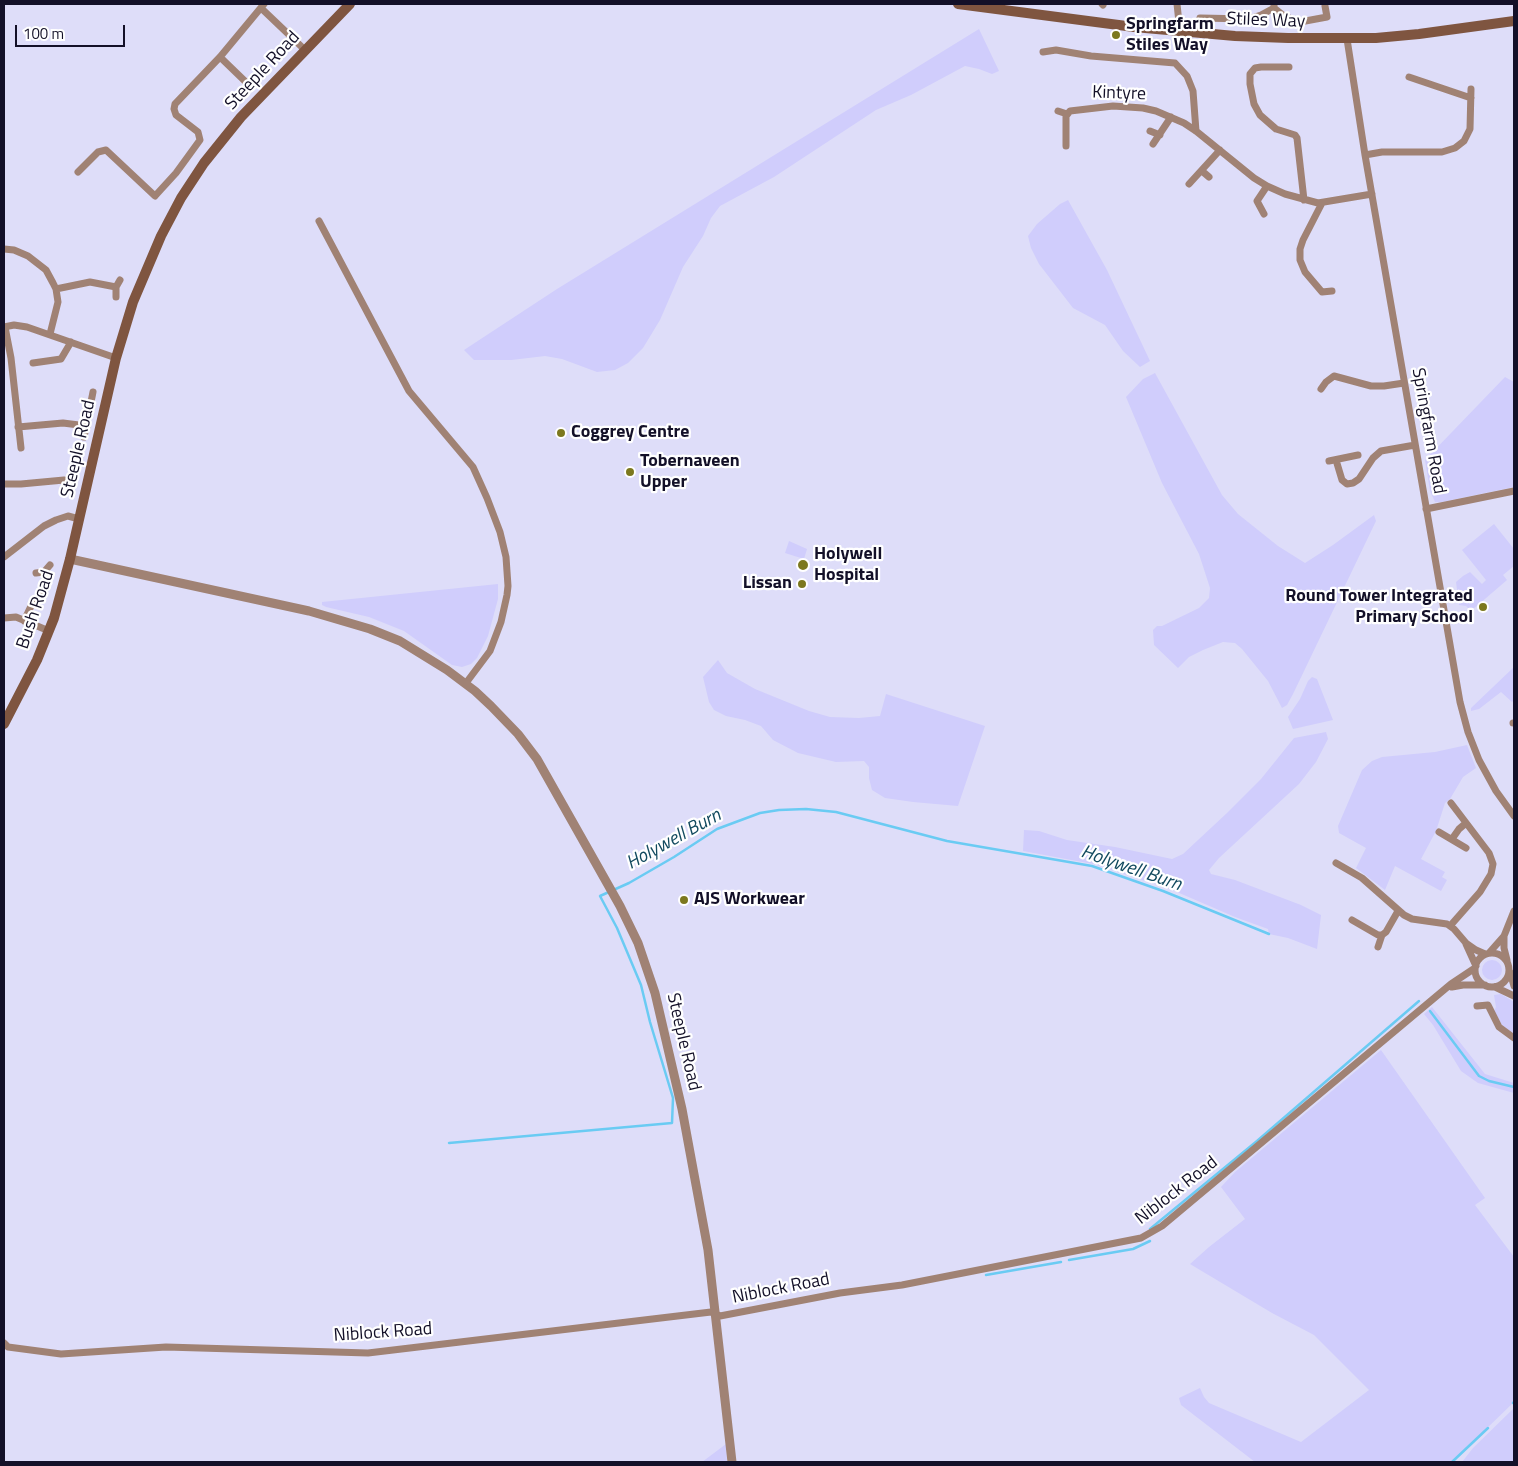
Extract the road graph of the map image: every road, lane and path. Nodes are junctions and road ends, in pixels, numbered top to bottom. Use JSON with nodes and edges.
{"nodes":[{"id":1,"x":350,"y":4,"type":"edge"},
{"id":2,"x":958,"y":4,"type":"edge"},
{"id":3,"x":1177,"y":4,"type":"edge"},
{"id":4,"x":263,"y":6,"type":"edge"},
{"id":5,"x":1274,"y":6,"type":"edge"},
{"id":6,"x":1324,"y":6,"type":"dead end"},
{"id":7,"x":1200,"y":18,"type":"dead end"},
{"id":8,"x":1514,"y":22,"type":"edge"},
{"id":9,"x":1180,"y":32,"type":"junction"},
{"id":10,"x":1347,"y":39,"type":"junction"},
{"id":11,"x":305,"y":50,"type":"junction"},
{"id":12,"x":1043,"y":52,"type":"dead end"},
{"id":13,"x":220,"y":57,"type":"junction"},
{"id":14,"x":1289,"y":67,"type":"dead end"},
{"id":15,"x":1409,"y":77,"type":"dead end"},
{"id":16,"x":258,"y":79,"type":"dead end"},
{"id":17,"x":251,"y":87,"type":"junction"},
{"id":18,"x":1472,"y":89,"type":"dead end"},
{"id":19,"x":240,"y":97,"type":"dead end"},
{"id":20,"x":1471,"y":98,"type":"junction"},
{"id":21,"x":1058,"y":111,"type":"dead end"},
{"id":22,"x":1067,"y":114,"type":"junction"},
{"id":23,"x":1171,"y":117,"type":"junction"},
{"id":24,"x":1150,"y":131,"type":"dead end"},
{"id":25,"x":1196,"y":131,"type":"junction"},
{"id":26,"x":1066,"y":133,"type":"junction"},
{"id":27,"x":1075,"y":134,"type":"dead end"},
{"id":28,"x":1160,"y":135,"type":"junction"},
{"id":29,"x":1153,"y":144,"type":"dead end"},
{"id":30,"x":1066,"y":146,"type":"dead end"},
{"id":31,"x":1220,"y":150,"type":"junction"},
{"id":32,"x":1365,"y":155,"type":"junction"},
{"id":33,"x":1202,"y":171,"type":"junction"},
{"id":34,"x":78,"y":172,"type":"dead end"},
{"id":35,"x":1209,"y":177,"type":"dead end"},
{"id":36,"x":1189,"y":184,"type":"dead end"},
{"id":37,"x":1267,"y":186,"type":"junction"},
{"id":38,"x":1372,"y":194,"type":"junction"},
{"id":39,"x":1304,"y":200,"type":"junction"},
{"id":40,"x":1322,"y":204,"type":"junction"},
{"id":41,"x":1264,"y":214,"type":"dead end"},
{"id":42,"x":319,"y":221,"type":"dead end"},
{"id":43,"x":4,"y":249,"type":"edge"},
{"id":44,"x":120,"y":280,"type":"dead end"},
{"id":45,"x":116,"y":287,"type":"junction"},
{"id":46,"x":56,"y":289,"type":"junction"},
{"id":47,"x":1332,"y":291,"type":"dead end"},
{"id":48,"x":116,"y":297,"type":"dead end"},
{"id":49,"x":4,"y":327,"type":"edge"},
{"id":50,"x":50,"y":334,"type":"junction"},
{"id":51,"x":71,"y":342,"type":"junction"},
{"id":52,"x":116,"y":358,"type":"junction"},
{"id":53,"x":33,"y":363,"type":"dead end"},
{"id":54,"x":1404,"y":383,"type":"junction"},
{"id":55,"x":1321,"y":389,"type":"dead end"},
{"id":56,"x":93,"y":392,"type":"dead end"},
{"id":57,"x":87,"y":426,"type":"junction"},
{"id":58,"x":18,"y":427,"type":"junction"},
{"id":59,"x":84,"y":437,"type":"dead end"},
{"id":60,"x":1415,"y":445,"type":"junction"},
{"id":61,"x":20,"y":448,"type":"dead end"},
{"id":62,"x":1358,"y":455,"type":"dead end"},
{"id":63,"x":75,"y":472,"type":"dead end"},
{"id":64,"x":4,"y":484,"type":"edge"},
{"id":65,"x":1514,"y":491,"type":"edge"},
{"id":66,"x":1426,"y":509,"type":"junction"},
{"id":67,"x":79,"y":519,"type":"junction"},
{"id":68,"x":4,"y":557,"type":"edge"},
{"id":69,"x":70,"y":560,"type":"junction"},
{"id":70,"x":50,"y":564,"type":"dead end"},
{"id":71,"x":44,"y":572,"type":"junction"},
{"id":72,"x":36,"y":573,"type":"dead end"},
{"id":73,"x":4,"y":618,"type":"edge"},
{"id":74,"x":24,"y":620,"type":"junction"},
{"id":75,"x":49,"y":631,"type":"junction"},
{"id":76,"x":466,"y":684,"type":"junction"},
{"id":77,"x":4,"y":724,"type":"edge"},
{"id":78,"x":1451,"y":803,"type":"dead end"},
{"id":79,"x":1514,"y":816,"type":"edge"},
{"id":80,"x":1466,"y":823,"type":"junction"},
{"id":81,"x":1439,"y":832,"type":"dead end"},
{"id":82,"x":1452,"y":839,"type":"junction"},
{"id":83,"x":1466,"y":848,"type":"dead end"},
{"id":84,"x":1336,"y":863,"type":"dead end"},
{"id":85,"x":1398,"y":911,"type":"junction"},
{"id":86,"x":1514,"y":911,"type":"edge"},
{"id":87,"x":1352,"y":920,"type":"dead end"},
{"id":88,"x":1450,"y":926,"type":"junction"},
{"id":89,"x":1382,"y":935,"type":"junction"},
{"id":90,"x":1504,"y":936,"type":"junction"},
{"id":91,"x":1466,"y":943,"type":"junction"},
{"id":92,"x":1378,"y":947,"type":"dead end"},
{"id":93,"x":1487,"y":954,"type":"junction"},
{"id":94,"x":1508,"y":961,"type":"junction"},
{"id":95,"x":1475,"y":967,"type":"junction"},
{"id":96,"x":1510,"y":972,"type":"junction"},
{"id":97,"x":1485,"y":985,"type":"junction"},
{"id":98,"x":1514,"y":986,"type":"edge"},
{"id":99,"x":1496,"y":987,"type":"junction"},
{"id":100,"x":1446,"y":989,"type":"junction"},
{"id":101,"x":1514,"y":996,"type":"edge"},
{"id":102,"x":1476,"y":1006,"type":"dead end"},
{"id":103,"x":1514,"y":1038,"type":"edge"},
{"id":104,"x":716,"y":1314,"type":"junction"},
{"id":105,"x":4,"y":1343,"type":"edge"},
{"id":106,"x":732,"y":1462,"type":"edge"}],
"edges":[{"from":1,"to":11,"type":"main road","name":"Steeple Road"},
{"from":2,"to":9,"type":"main road","name":"Stiles Way"},
{"from":3,"to":9,"type":"street"},
{"from":4,"to":11,"type":"street"},
{"from":4,"to":13,"type":"street"},
{"from":5,"to":6,"type":"street"},
{"from":5,"to":7,"type":"street"},
{"from":8,"to":10,"type":"main road","name":"Stiles Way"},
{"from":9,"to":10,"type":"main road","name":"Stiles Way"},
{"from":10,"to":32,"type":"street","name":"Springfarm Road"},
{"from":11,"to":52,"type":"main road","name":"Steeple Road"},
{"from":12,"to":25,"type":"street","name":"Kintyre"},
{"from":13,"to":17,"type":"street"},
{"from":13,"to":34,"type":"street"},
{"from":14,"to":39,"type":"street"},
{"from":15,"to":20,"type":"street"},
{"from":16,"to":17,"type":"street"},
{"from":17,"to":19,"type":"street"},
{"from":18,"to":20,"type":"street"},
{"from":20,"to":32,"type":"street"},
{"from":21,"to":22,"type":"street"},
{"from":22,"to":23,"type":"street","name":"Kintyre"},
{"from":22,"to":26,"type":"street"},
{"from":23,"to":25,"type":"street","name":"Kintyre"},
{"from":23,"to":28,"type":"street"},
{"from":24,"to":28,"type":"street","name":"Kintyre"},
{"from":25,"to":31,"type":"street","name":"Kintyre"},
{"from":26,"to":27,"type":"street"},
{"from":26,"to":30,"type":"street"},
{"from":28,"to":29,"type":"street"},
{"from":31,"to":33,"type":"street"},
{"from":31,"to":37,"type":"street","name":"Kintyre"},
{"from":32,"to":38,"type":"street","name":"Springfarm Road"},
{"from":33,"to":35,"type":"street"},
{"from":33,"to":36,"type":"street"},
{"from":37,"to":39,"type":"street","name":"Kintyre"},
{"from":37,"to":41,"type":"street"},
{"from":38,"to":40,"type":"street","name":"Kintyre"},
{"from":38,"to":54,"type":"street","name":"Springfarm Road"},
{"from":39,"to":40,"type":"street","name":"Kintyre"},
{"from":40,"to":47,"type":"street"},
{"from":42,"to":76,"type":"street"},
{"from":43,"to":46,"type":"street"},
{"from":44,"to":45,"type":"street"},
{"from":45,"to":46,"type":"street"},
{"from":45,"to":48,"type":"street"},
{"from":46,"to":50,"type":"street"},
{"from":49,"to":50,"type":"street"},
{"from":49,"to":58,"type":"street"},
{"from":50,"to":51,"type":"street"},
{"from":51,"to":52,"type":"street"},
{"from":51,"to":53,"type":"street"},
{"from":52,"to":67,"type":"main road","name":"Steeple Road"},
{"from":54,"to":55,"type":"street"},
{"from":54,"to":60,"type":"street","name":"Springfarm Road"},
{"from":56,"to":57,"type":"street"},
{"from":57,"to":58,"type":"street"},
{"from":57,"to":59,"type":"street"},
{"from":58,"to":61,"type":"street"},
{"from":60,"to":62,"type":"street"},
{"from":60,"to":66,"type":"street","name":"Springfarm Road"},
{"from":63,"to":64,"type":"street"},
{"from":65,"to":66,"type":"street"},
{"from":66,"to":79,"type":"street","name":"Springfarm Road"},
{"from":67,"to":68,"type":"street"},
{"from":67,"to":69,"type":"main road","name":"Steeple Road"},
{"from":69,"to":75,"type":"main road","name":"Bush Road"},
{"from":69,"to":76,"type":"street","name":"Steeple Road"},
{"from":70,"to":71,"type":"street"},
{"from":71,"to":72,"type":"street"},
{"from":71,"to":74,"type":"street"},
{"from":73,"to":74,"type":"street"},
{"from":74,"to":75,"type":"street"},
{"from":75,"to":77,"type":"main road","name":"Bush Road"},
{"from":76,"to":104,"type":"street","name":"Steeple Road"},
{"from":78,"to":80,"type":"street"},
{"from":80,"to":82,"type":"street"},
{"from":80,"to":88,"type":"street"},
{"from":81,"to":82,"type":"street"},
{"from":82,"to":83,"type":"street"},
{"from":84,"to":85,"type":"street"},
{"from":85,"to":88,"type":"street"},
{"from":85,"to":89,"type":"street"},
{"from":86,"to":90,"type":"street"},
{"from":87,"to":89,"type":"street"},
{"from":88,"to":91,"type":"street"},
{"from":89,"to":92,"type":"street"},
{"from":90,"to":93,"type":"street"},
{"from":90,"to":94,"type":"street"},
{"from":91,"to":93,"type":"street"},
{"from":91,"to":95,"type":"street"},
{"from":93,"to":94,"type":"street"},
{"from":93,"to":95,"type":"street"},
{"from":94,"to":96,"type":"street"},
{"from":95,"to":97,"type":"street"},
{"from":95,"to":100,"type":"street","name":"Niblock Road"},
{"from":96,"to":98,"type":"street"},
{"from":96,"to":99,"type":"street"},
{"from":97,"to":99,"type":"street"},
{"from":97,"to":100,"type":"street"},
{"from":99,"to":101,"type":"street"},
{"from":100,"to":104,"type":"street","name":"Niblock Road"},
{"from":102,"to":103,"type":"street"},
{"from":104,"to":105,"type":"street","name":"Niblock Road"},
{"from":104,"to":106,"type":"street","name":"Steeple Road"}]}
